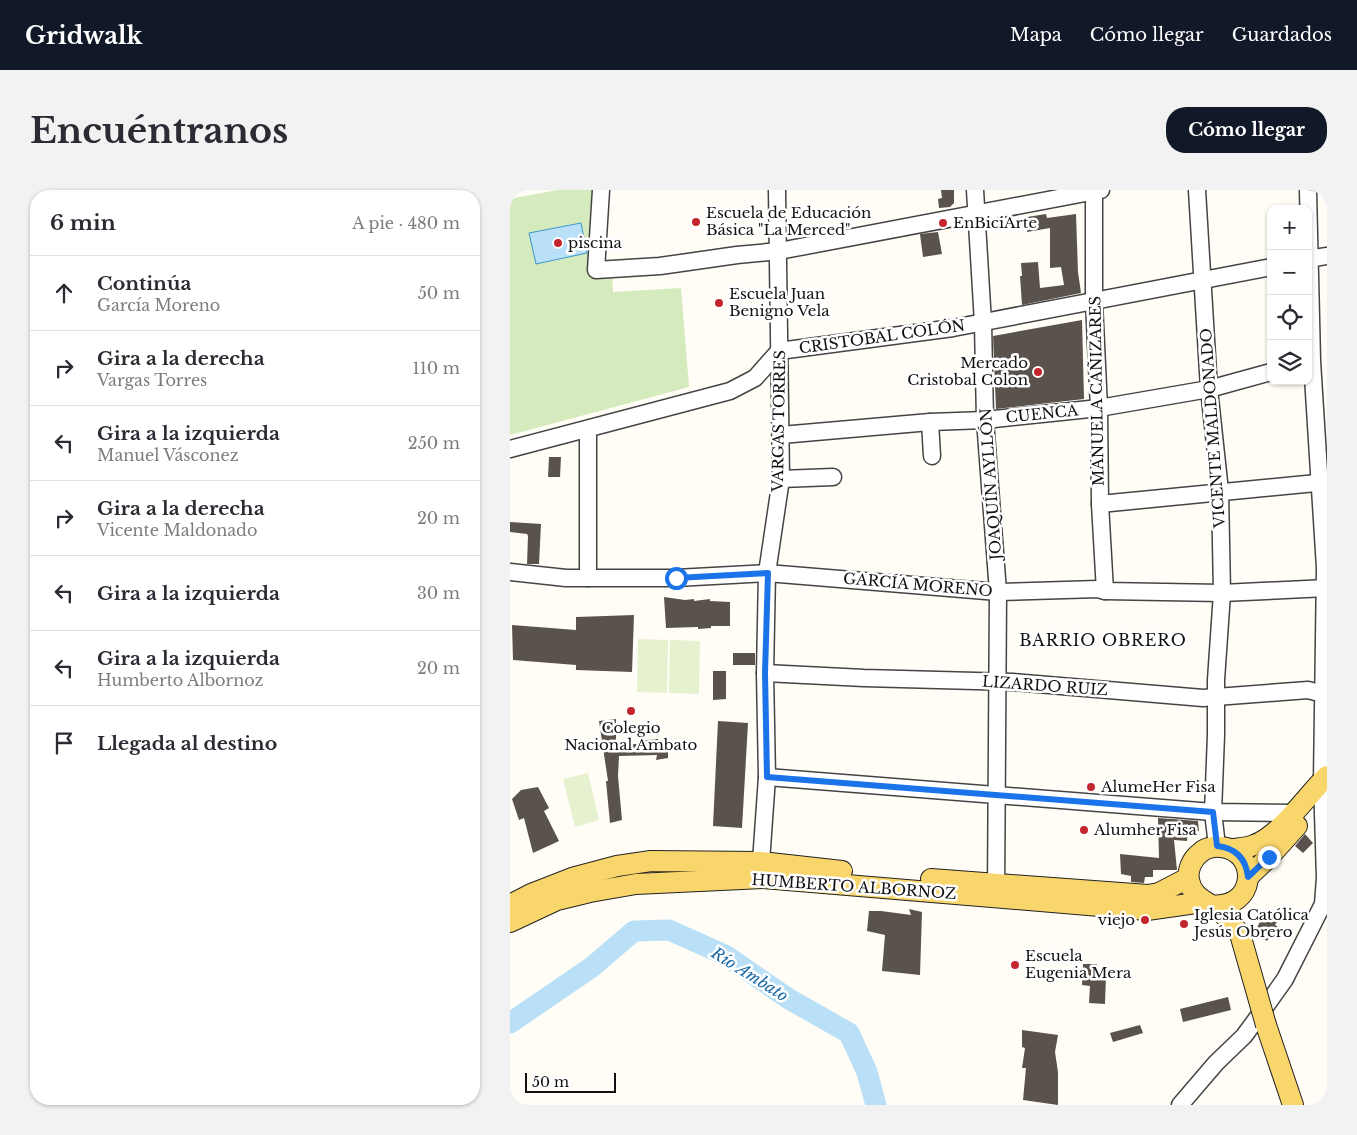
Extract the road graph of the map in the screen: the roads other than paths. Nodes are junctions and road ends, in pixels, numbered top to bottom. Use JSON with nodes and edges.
{"nodes":[{"id":1,"x":601,"y":190,"type":"edge"},
{"id":2,"x":777,"y":190,"type":"edge"},
{"id":3,"x":975,"y":190,"type":"edge"},
{"id":4,"x":1096,"y":190,"type":"edge"},
{"id":5,"x":1197,"y":190,"type":"edge"},
{"id":6,"x":1308,"y":190,"type":"edge"},
{"id":7,"x":976,"y":214,"type":"junction"},
{"id":8,"x":1309,"y":250,"type":"edge"},
{"id":9,"x":779,"y":251,"type":"junction"},
{"id":10,"x":1327,"y":256,"type":"edge"},
{"id":11,"x":1312,"y":258,"type":"edge"},
{"id":12,"x":1267,"y":268,"type":"edge"},
{"id":13,"x":1202,"y":280,"type":"junction"},
{"id":14,"x":1311,"y":295,"type":"edge"},
{"id":15,"x":1094,"y":302,"type":"junction"},
{"id":16,"x":983,"y":322,"type":"junction"},
{"id":17,"x":779,"y":351,"type":"junction"},
{"id":18,"x":1316,"y":361,"type":"edge"},
{"id":19,"x":1267,"y":373,"type":"edge"},
{"id":20,"x":1209,"y":388,"type":"junction"},
{"id":21,"x":1099,"y":408,"type":"junction"},
{"id":22,"x":985,"y":420,"type":"junction"},
{"id":23,"x":930,"y":422,"type":"junction"},
{"id":24,"x":588,"y":430,"type":"junction"},
{"id":25,"x":781,"y":435,"type":"junction"},
{"id":26,"x":510,"y":449,"type":"edge"},
{"id":27,"x":932,"y":456,"type":"dead end"},
{"id":28,"x":833,"y":477,"type":"dead end"},
{"id":29,"x":780,"y":479,"type":"junction"},
{"id":30,"x":1324,"y":482,"type":"edge"},
{"id":31,"x":1220,"y":491,"type":"junction"},
{"id":32,"x":1100,"y":504,"type":"junction"},
{"id":33,"x":510,"y":572,"type":"edge"},
{"id":34,"x":768,"y":573,"type":"junction"},
{"id":35,"x":588,"y":578,"type":"junction"},
{"id":36,"x":1326,"y":588,"type":"edge"},
{"id":37,"x":1105,"y":591,"type":"junction"},
{"id":38,"x":998,"y":592,"type":"junction"},
{"id":39,"x":1222,"y":593,"type":"junction"},
{"id":40,"x":765,"y":673,"type":"junction"},
{"id":41,"x":998,"y":682,"type":"junction"},
{"id":42,"x":1326,"y":694,"type":"edge"},
{"id":43,"x":1217,"y":697,"type":"junction"},
{"id":44,"x":767,"y":777,"type":"junction"},
{"id":45,"x":1325,"y":788,"type":"edge"},
{"id":46,"x":997,"y":796,"type":"junction"},
{"id":47,"x":1213,"y":812,"type":"junction"},
{"id":48,"x":1294,"y":813,"type":"junction"},
{"id":49,"x":1224,"y":848,"type":"junction"},
{"id":50,"x":762,"y":870,"type":"junction"},
{"id":51,"x":1248,"y":877,"type":"junction"},
{"id":52,"x":1188,"y":878,"type":"junction"},
{"id":53,"x":997,"y":891,"type":"junction"},
{"id":54,"x":1236,"y":900,"type":"junction"},
{"id":55,"x":1206,"y":903,"type":"junction"},
{"id":56,"x":510,"y":905,"type":"edge"},
{"id":57,"x":510,"y":922,"type":"edge"},
{"id":58,"x":1240,"y":934,"type":"junction"},
{"id":59,"x":1180,"y":1105,"type":"edge"},
{"id":60,"x":1293,"y":1105,"type":"edge"}],
"edges":[{"from":1,"to":9,"type":"street"},
{"from":2,"to":9,"type":"street","name":"VARGAS TORRES"},
{"from":3,"to":7,"type":"street","name":"JOAQUÍN AYLLÓN"},
{"from":4,"to":7,"type":"street"},
{"from":4,"to":15,"type":"street","name":"MANUELA CAÑIZARES"},
{"from":5,"to":13,"type":"street","name":"VICENTE MALDONADO"},
{"from":6,"to":8,"type":"street"},
{"from":7,"to":9,"type":"street"},
{"from":7,"to":16,"type":"street","name":"JOAQUÍN AYLLÓN"},
{"from":9,"to":17,"type":"street","name":"VARGAS TORRES"},
{"from":10,"to":11,"type":"street"},
{"from":12,"to":13,"type":"street","name":"CRISTOBAL COLÓN"},
{"from":13,"to":15,"type":"street","name":"CRISTOBAL COLÓN"},
{"from":13,"to":20,"type":"street","name":"VICENTE MALDONADO"},
{"from":14,"to":18,"type":"street"},
{"from":15,"to":16,"type":"street","name":"CRISTOBAL COLÓN"},
{"from":15,"to":21,"type":"street","name":"MANUELA CAÑIZARES"},
{"from":16,"to":17,"type":"street","name":"CRISTOBAL COLÓN"},
{"from":16,"to":22,"type":"street","name":"JOAQUÍN AYLLÓN"},
{"from":17,"to":24,"type":"street","name":"CRISTOBAL COLÓN"},
{"from":17,"to":25,"type":"street","name":"VARGAS TORRES"},
{"from":18,"to":30,"type":"street"},
{"from":19,"to":20,"type":"street","name":"CUENCA"},
{"from":20,"to":21,"type":"street","name":"CUENCA"},
{"from":20,"to":31,"type":"street","name":"VICENTE MALDONADO"},
{"from":21,"to":22,"type":"street","name":"CUENCA"},
{"from":21,"to":32,"type":"street","name":"MANUELA CAÑIZARES"},
{"from":22,"to":23,"type":"street","name":"CUENCA"},
{"from":22,"to":38,"type":"street","name":"JOAQUÍN AYLLÓN"},
{"from":23,"to":25,"type":"street","name":"CUENCA"},
{"from":23,"to":27,"type":"street"},
{"from":24,"to":26,"type":"street","name":"CRISTOBAL COLÓN"},
{"from":24,"to":35,"type":"street"},
{"from":25,"to":29,"type":"street","name":"VARGAS TORRES"},
{"from":28,"to":29,"type":"street"},
{"from":29,"to":34,"type":"street","name":"VARGAS TORRES"},
{"from":30,"to":31,"type":"street"},
{"from":30,"to":36,"type":"street"},
{"from":31,"to":32,"type":"street"},
{"from":31,"to":39,"type":"street","name":"VICENTE MALDONADO"},
{"from":32,"to":37,"type":"street","name":"MANUELA CAÑIZARES"},
{"from":33,"to":35,"type":"street","name":"GARCÍA MORENO"},
{"from":34,"to":35,"type":"street","name":"GARCÍA MORENO"},
{"from":34,"to":38,"type":"street","name":"GARCÍA MORENO"},
{"from":34,"to":40,"type":"street","name":"VARGAS TORRES"},
{"from":36,"to":39,"type":"street","name":"GARCÍA MORENO"},
{"from":36,"to":42,"type":"street"},
{"from":37,"to":38,"type":"street","name":"GARCÍA MORENO"},
{"from":37,"to":39,"type":"street","name":"GARCÍA MORENO"},
{"from":38,"to":41,"type":"street","name":"JOAQUÍN AYLLÓN"},
{"from":39,"to":43,"type":"street","name":"VICENTE MALDONADO"},
{"from":40,"to":41,"type":"street","name":"LIZARDO RUIZ"},
{"from":40,"to":44,"type":"street","name":"VARGAS TORRES"},
{"from":41,"to":43,"type":"street","name":"LIZARDO RUIZ"},
{"from":41,"to":46,"type":"street","name":"JOAQUÍN AYLLÓN"},
{"from":42,"to":43,"type":"street","name":"LIZARDO RUIZ"},
{"from":42,"to":45,"type":"street"},
{"from":43,"to":47,"type":"street","name":"VICENTE MALDONADO"},
{"from":44,"to":46,"type":"street"},
{"from":44,"to":50,"type":"street","name":"VARGAS TORRES"},
{"from":45,"to":48,"type":"main road"},
{"from":45,"to":51,"type":"main road"},
{"from":45,"to":59,"type":"street"},
{"from":46,"to":47,"type":"street"},
{"from":46,"to":53,"type":"street","name":"JOAQUÍN AYLLÓN"},
{"from":47,"to":48,"type":"street"},
{"from":47,"to":49,"type":"street","name":"VICENTE MALDONADO"},
{"from":48,"to":49,"type":"main road"},
{"from":49,"to":51,"type":"main road"},
{"from":49,"to":52,"type":"main road"},
{"from":50,"to":53,"type":"main road","name":"HUMBERTO ALBORNOZ"},
{"from":50,"to":56,"type":"main road","name":"HUMBERTO ALBORNOZ"},
{"from":50,"to":57,"type":"main road","name":"HUMBERTO ALBORNOZ"},
{"from":51,"to":54,"type":"main road"},
{"from":52,"to":53,"type":"main road","name":"HUMBERTO ALBORNOZ"},
{"from":52,"to":55,"type":"main road"},
{"from":53,"to":55,"type":"main road","name":"HUMBERTO ALBORNOZ"},
{"from":54,"to":55,"type":"main road"},
{"from":54,"to":58,"type":"main road"},
{"from":55,"to":58,"type":"main road"},
{"from":58,"to":60,"type":"main road","bridge":true}]}
